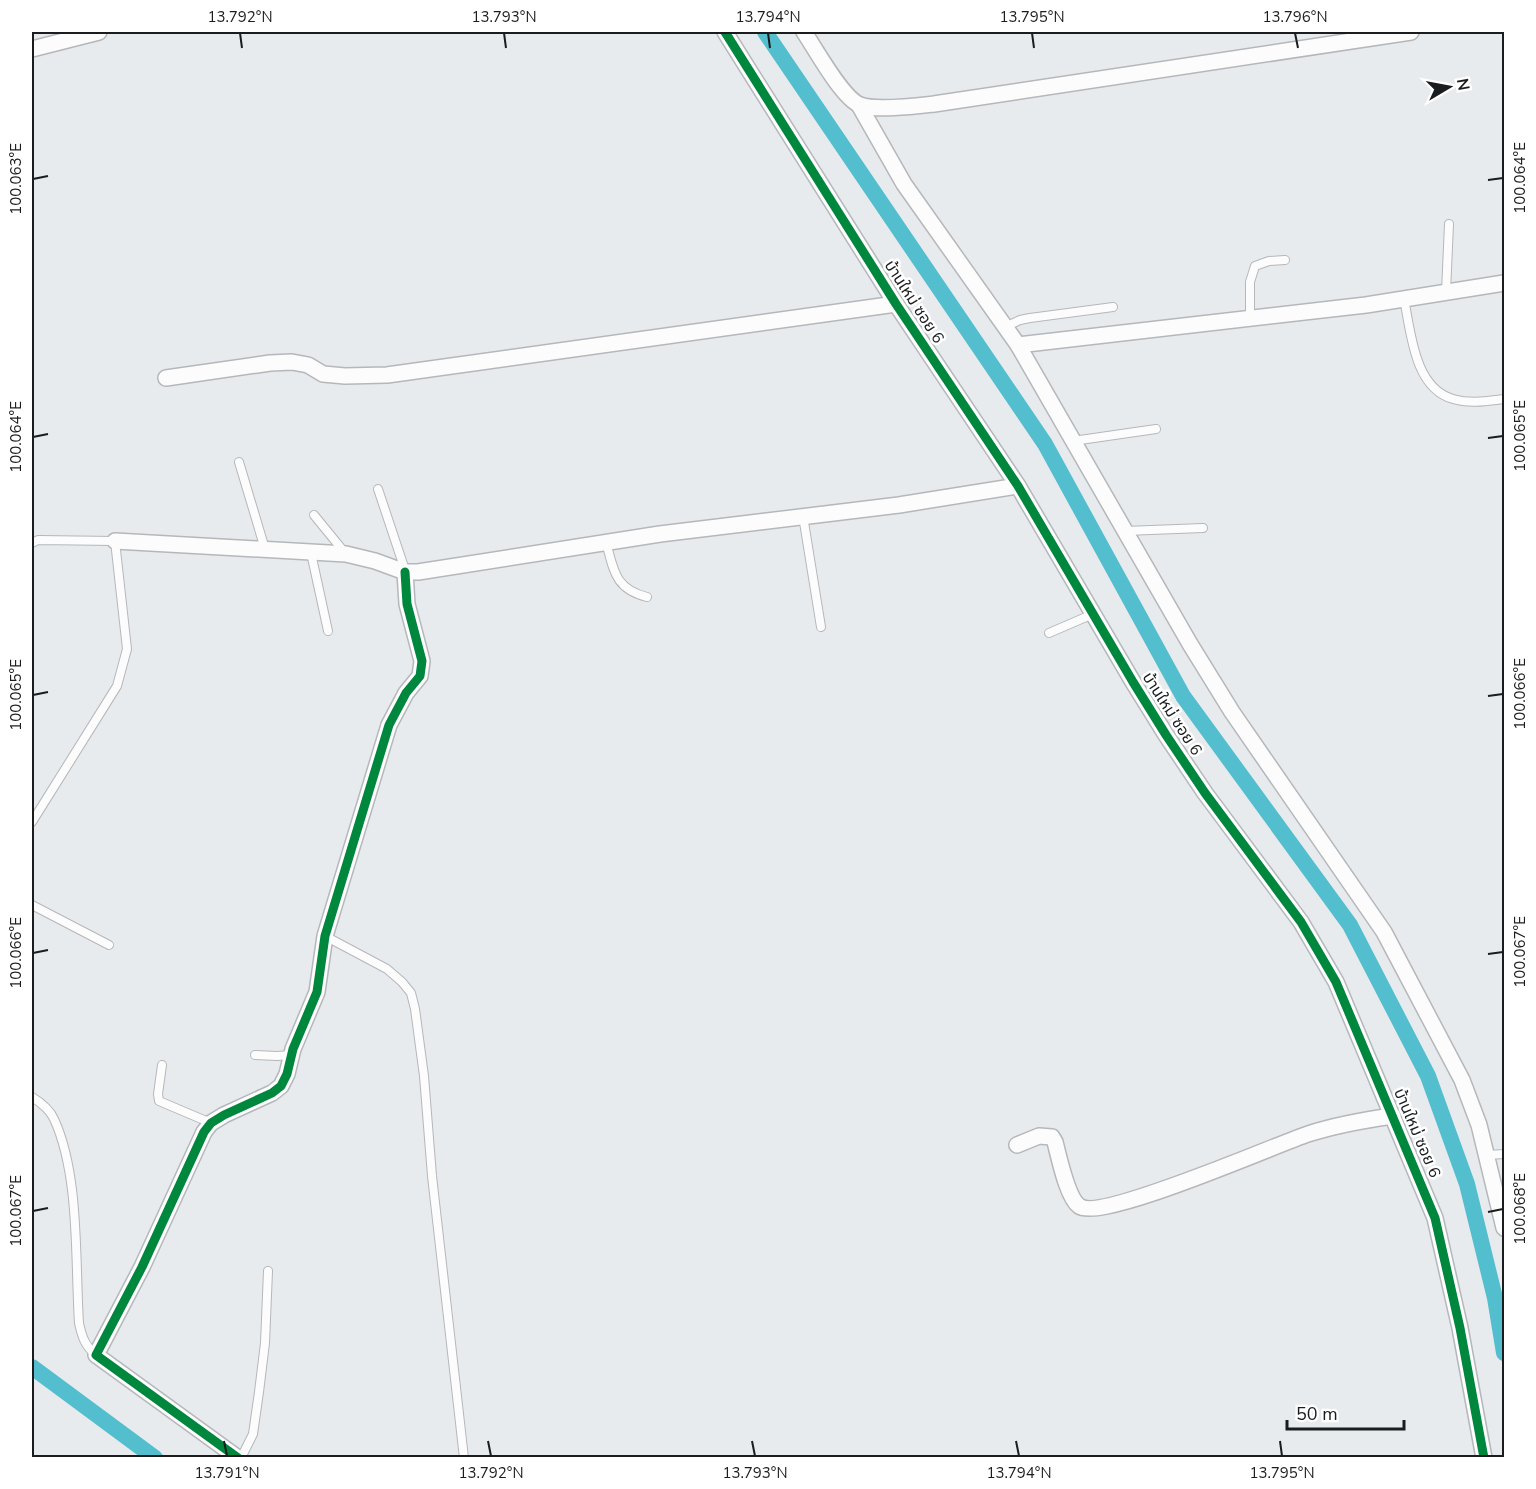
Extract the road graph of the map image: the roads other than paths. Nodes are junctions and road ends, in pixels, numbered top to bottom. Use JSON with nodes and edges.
{"nodes":[{"id":1,"x":99,"y":32,"type":"edge"},
{"id":2,"x":725,"y":32,"type":"edge"},
{"id":3,"x":804,"y":32,"type":"edge"},
{"id":4,"x":1411,"y":32,"type":"edge"},
{"id":5,"x":32,"y":49,"type":"edge"},
{"id":6,"x":859,"y":105,"type":"junction"},
{"id":7,"x":1449,"y":224,"type":"dead end"},
{"id":8,"x":1285,"y":260,"type":"dead end"},
{"id":9,"x":1504,"y":283,"type":"edge"},
{"id":10,"x":1446,"y":292,"type":"junction"},
{"id":11,"x":1404,"y":299,"type":"junction"},
{"id":12,"x":896,"y":304,"type":"junction"},
{"id":13,"x":1113,"y":307,"type":"dead end"},
{"id":14,"x":1250,"y":319,"type":"junction"},
{"id":15,"x":1005,"y":327,"type":"junction"},
{"id":16,"x":1018,"y":345,"type":"junction"},
{"id":17,"x":166,"y":378,"type":"dead end"},
{"id":18,"x":1504,"y":399,"type":"edge"},
{"id":19,"x":1156,"y":429,"type":"dead end"},
{"id":20,"x":1073,"y":441,"type":"junction"},
{"id":21,"x":239,"y":462,"type":"dead end"},
{"id":22,"x":1018,"y":486,"type":"junction"},
{"id":23,"x":378,"y":489,"type":"dead end"},
{"id":24,"x":314,"y":514,"type":"dead end"},
{"id":25,"x":803,"y":516,"type":"junction"},
{"id":26,"x":1203,"y":528,"type":"dead end"},
{"id":27,"x":1125,"y":531,"type":"junction"},
{"id":28,"x":114,"y":541,"type":"junction"},
{"id":29,"x":606,"y":542,"type":"junction"},
{"id":30,"x":32,"y":543,"type":"edge"},
{"id":31,"x":265,"y":549,"type":"junction"},
{"id":32,"x":311,"y":553,"type":"junction"},
{"id":33,"x":346,"y":554,"type":"junction"},
{"id":34,"x":405,"y":572,"type":"junction"},
{"id":35,"x":647,"y":597,"type":"dead end"},
{"id":36,"x":1093,"y":614,"type":"junction"},
{"id":37,"x":821,"y":627,"type":"dead end"},
{"id":38,"x":328,"y":631,"type":"dead end"},
{"id":39,"x":1049,"y":633,"type":"dead end"},
{"id":40,"x":32,"y":822,"type":"edge"},
{"id":41,"x":32,"y":904,"type":"edge"},
{"id":42,"x":325,"y":936,"type":"junction"},
{"id":43,"x":109,"y":945,"type":"dead end"},
{"id":44,"x":255,"y":1055,"type":"dead end"},
{"id":45,"x":292,"y":1055,"type":"junction"},
{"id":46,"x":162,"y":1065,"type":"dead end"},
{"id":47,"x":32,"y":1097,"type":"edge"},
{"id":48,"x":1393,"y":1116,"type":"junction"},
{"id":49,"x":211,"y":1122,"type":"junction"},
{"id":50,"x":1017,"y":1145,"type":"dead end"},
{"id":51,"x":1504,"y":1154,"type":"edge"},
{"id":52,"x":1487,"y":1155,"type":"junction"},
{"id":53,"x":1504,"y":1228,"type":"edge"},
{"id":54,"x":268,"y":1271,"type":"dead end"},
{"id":55,"x":96,"y":1355,"type":"junction"},
{"id":56,"x":240,"y":1458,"type":"edge"},
{"id":57,"x":464,"y":1458,"type":"edge"},
{"id":58,"x":1484,"y":1458,"type":"edge"}],
"edges":[{"from":1,"to":5,"type":"street"},
{"from":2,"to":12,"type":"street","name":"บ้านใหม่ ซอย 6"},
{"from":3,"to":6,"type":"street"},
{"from":4,"to":6,"type":"street"},
{"from":6,"to":15,"type":"street"},
{"from":7,"to":10,"type":"lane"},
{"from":8,"to":14,"type":"lane"},
{"from":9,"to":10,"type":"street"},
{"from":10,"to":11,"type":"street"},
{"from":11,"to":14,"type":"street"},
{"from":11,"to":18,"type":"lane"},
{"from":12,"to":17,"type":"street"},
{"from":12,"to":22,"type":"street","name":"บ้านใหม่ ซอย 6"},
{"from":13,"to":15,"type":"lane"},
{"from":14,"to":16,"type":"street"},
{"from":15,"to":16,"type":"street"},
{"from":16,"to":20,"type":"street"},
{"from":19,"to":20,"type":"lane"},
{"from":20,"to":27,"type":"street"},
{"from":21,"to":31,"type":"lane"},
{"from":22,"to":25,"type":"street"},
{"from":22,"to":36,"type":"street","name":"บ้านใหม่ ซอย 6"},
{"from":23,"to":34,"type":"lane"},
{"from":24,"to":33,"type":"lane"},
{"from":25,"to":29,"type":"street"},
{"from":25,"to":37,"type":"lane"},
{"from":26,"to":27,"type":"lane"},
{"from":27,"to":52,"type":"street"},
{"from":28,"to":30,"type":"lane"},
{"from":28,"to":31,"type":"street"},
{"from":28,"to":40,"type":"lane"},
{"from":29,"to":34,"type":"street"},
{"from":29,"to":35,"type":"lane"},
{"from":31,"to":32,"type":"street"},
{"from":32,"to":33,"type":"street"},
{"from":32,"to":38,"type":"lane"},
{"from":33,"to":34,"type":"street"},
{"from":34,"to":42,"type":"street"},
{"from":36,"to":39,"type":"lane"},
{"from":36,"to":48,"type":"street","name":"บ้านใหม่ ซอย 6"},
{"from":41,"to":43,"type":"lane"},
{"from":42,"to":45,"type":"street"},
{"from":42,"to":57,"type":"lane"},
{"from":44,"to":45,"type":"lane"},
{"from":45,"to":49,"type":"street"},
{"from":46,"to":49,"type":"lane"},
{"from":47,"to":55,"type":"lane"},
{"from":48,"to":50,"type":"street"},
{"from":48,"to":58,"type":"street","name":"บ้านใหม่ ซอย 6"},
{"from":49,"to":55,"type":"street"},
{"from":51,"to":52,"type":"lane"},
{"from":52,"to":53,"type":"street"},
{"from":54,"to":56,"type":"lane"},
{"from":55,"to":56,"type":"street"}]}
